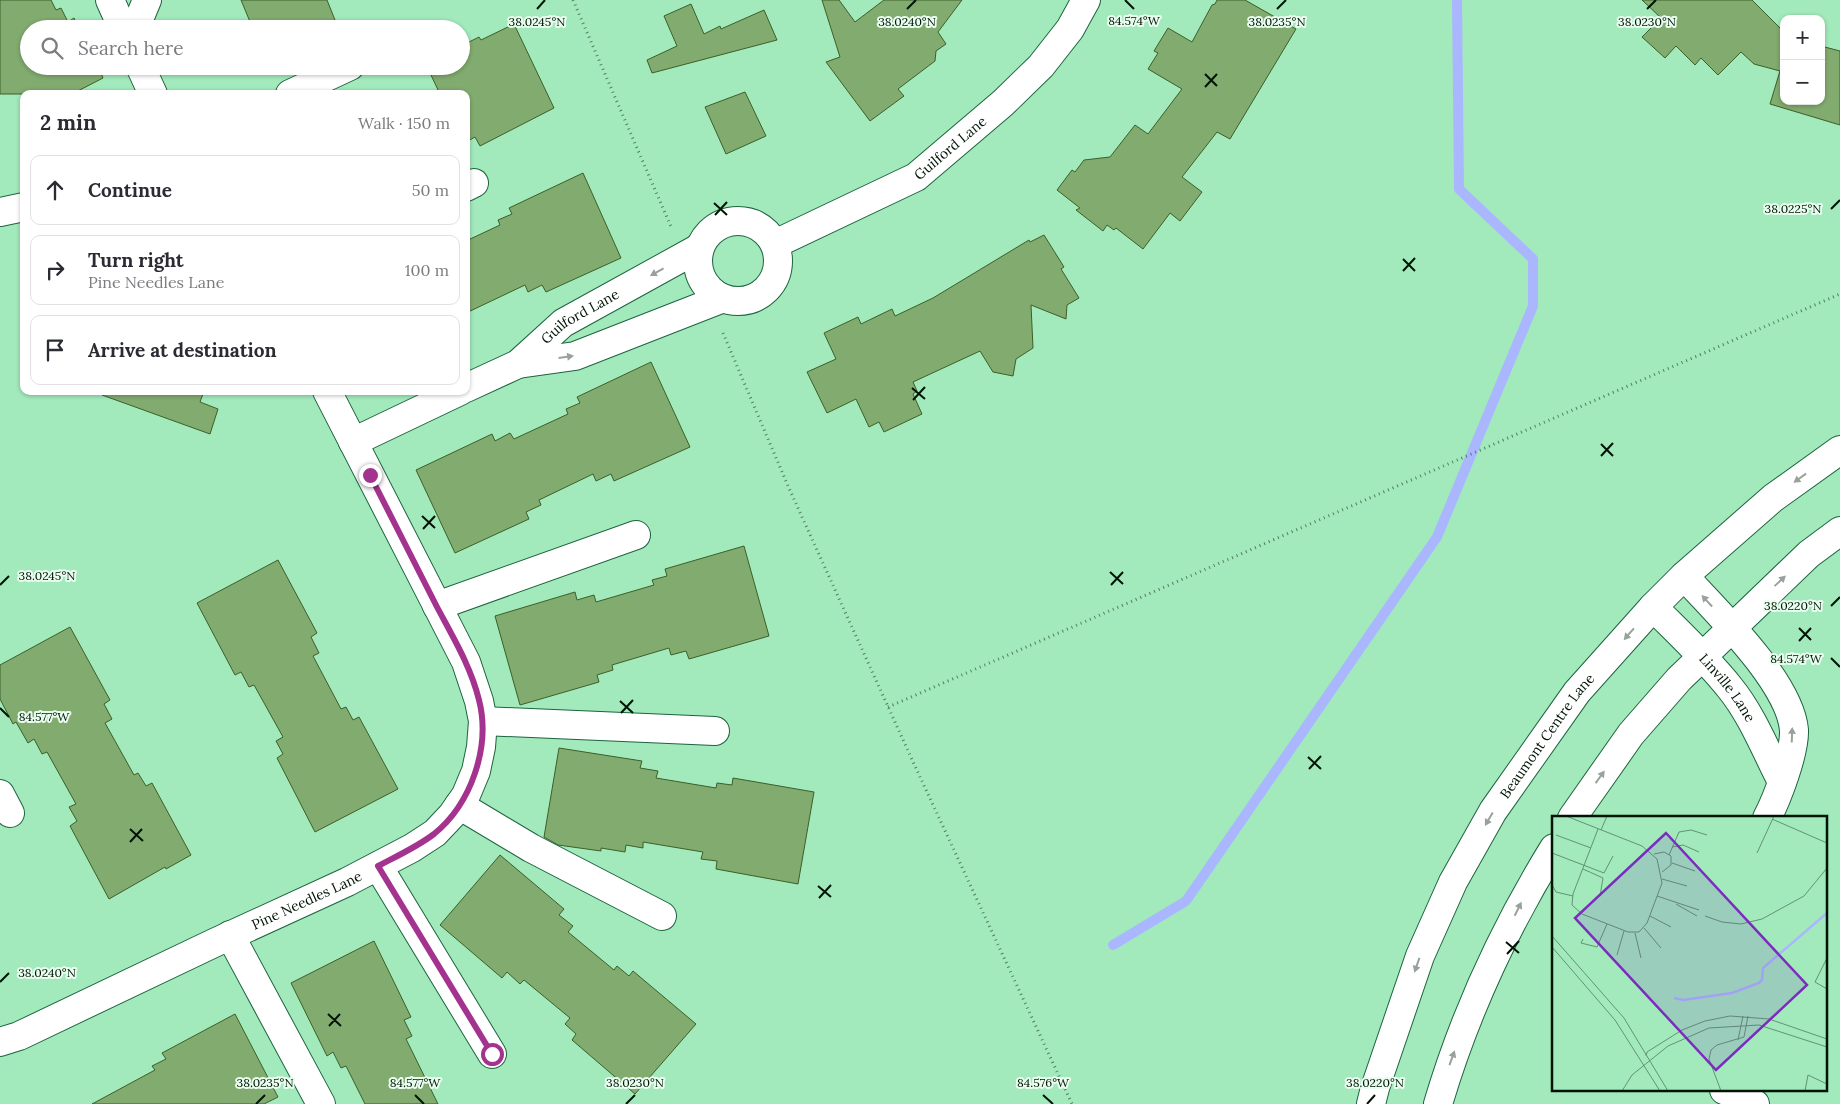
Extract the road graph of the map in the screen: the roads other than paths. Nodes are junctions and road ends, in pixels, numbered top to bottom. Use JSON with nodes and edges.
{"nodes":[{"id":1,"x":110,"y":0,"type":"edge"},
{"id":2,"x":147,"y":0,"type":"edge"},
{"id":3,"x":1086,"y":0,"type":"edge"},
{"id":4,"x":119,"y":20,"type":"edge"},
{"id":5,"x":139,"y":20,"type":"edge"},
{"id":6,"x":144,"y":75,"type":"edge"},
{"id":7,"x":331,"y":75,"type":"edge"},
{"id":8,"x":151,"y":90,"type":"edge"},
{"id":9,"x":299,"y":90,"type":"edge"},
{"id":10,"x":20,"y":207,"type":"edge"},
{"id":11,"x":0,"y":212,"type":"edge"},
{"id":12,"x":775,"y":244,"type":"junction"},
{"id":13,"x":700,"y":248,"type":"junction"},
{"id":14,"x":722,"y":299,"type":"junction"},
{"id":15,"x":518,"y":364,"type":"junction"},
{"id":16,"x":470,"y":386,"type":"edge"},
{"id":17,"x":329,"y":395,"type":"edge"},
{"id":18,"x":452,"y":395,"type":"edge"},
{"id":19,"x":353,"y":442,"type":"junction"},
{"id":20,"x":1840,"y":450,"type":"edge"},
{"id":21,"x":1840,"y":531,"type":"edge"},
{"id":22,"x":636,"y":535,"type":"dead end"},
{"id":23,"x":1684,"y":576,"type":"junction"},
{"id":24,"x":437,"y":606,"type":"junction"},
{"id":25,"x":1653,"y":607,"type":"junction"},
{"id":26,"x":1732,"y":627,"type":"junction"},
{"id":27,"x":1702,"y":656,"type":"junction"},
{"id":28,"x":483,"y":721,"type":"junction"},
{"id":29,"x":715,"y":730,"type":"dead end"},
{"id":30,"x":1782,"y":782,"type":"junction"},
{"id":31,"x":459,"y":805,"type":"junction"},
{"id":32,"x":1573,"y":816,"type":"edge"},
{"id":33,"x":1768,"y":816,"type":"edge"},
{"id":34,"x":1552,"y":851,"type":"edge"},
{"id":35,"x":378,"y":866,"type":"junction"},
{"id":36,"x":662,"y":916,"type":"dead end"},
{"id":37,"x":230,"y":935,"type":"junction"},
{"id":38,"x":0,"y":1042,"type":"edge"},
{"id":39,"x":492,"y":1054,"type":"dead end"},
{"id":40,"x":1728,"y":1092,"type":"edge"},
{"id":41,"x":321,"y":1104,"type":"edge"},
{"id":42,"x":1371,"y":1104,"type":"edge"},
{"id":43,"x":1438,"y":1104,"type":"edge"},
{"id":44,"x":1755,"y":1104,"type":"edge"}],
"edges":[{"from":1,"to":4,"type":"street"},
{"from":2,"to":5,"type":"street"},
{"from":3,"to":12,"type":"street","name":"Guilford Lane"},
{"from":6,"to":8,"type":"street"},
{"from":7,"to":9,"type":"street"},
{"from":10,"to":11,"type":"street"},
{"from":12,"to":13,"type":"street","name":"Guilford Lane"},
{"from":12,"to":14,"type":"street","name":"Guilford Lane"},
{"from":13,"to":14,"type":"street"},
{"from":13,"to":15,"type":"street","name":"Guilford Lane","one_way":true},
{"from":15,"to":14,"type":"street","name":"Guilford Lane","one_way":true},
{"from":15,"to":16,"type":"street","name":"Guilford Lane"},
{"from":17,"to":19,"type":"street","name":"Pine Needles Lane"},
{"from":18,"to":19,"type":"street"},
{"from":19,"to":24,"type":"street","name":"Pine Needles Lane"},
{"from":20,"to":23,"type":"street","name":"Beaumont Centre Lane","one_way":true},
{"from":26,"to":21,"type":"street","one_way":true},
{"from":22,"to":24,"type":"street"},
{"from":23,"to":25,"type":"street","name":"Beaumont Centre Lane"},
{"from":26,"to":23,"type":"street","one_way":true},
{"from":24,"to":28,"type":"street","name":"Pine Needles Lane"},
{"from":25,"to":27,"type":"street","name":"Linville Lane"},
{"from":25,"to":42,"type":"street","name":"Beaumont Centre Lane","one_way":true},
{"from":26,"to":27,"type":"street"},
{"from":30,"to":26,"type":"street","one_way":true},
{"from":27,"to":30,"type":"street","name":"Linville Lane"},
{"from":32,"to":27,"type":"street","one_way":true},
{"from":28,"to":29,"type":"street"},
{"from":28,"to":31,"type":"street","name":"Pine Needles Lane"},
{"from":30,"to":33,"type":"street"},
{"from":31,"to":35,"type":"street","name":"Pine Needles Lane"},
{"from":31,"to":36,"type":"street"},
{"from":43,"to":34,"type":"street","one_way":true},
{"from":35,"to":37,"type":"street","name":"Pine Needles Lane"},
{"from":35,"to":39,"type":"street"},
{"from":37,"to":38,"type":"street","name":"Pine Needles Lane"},
{"from":37,"to":41,"type":"street"},
{"from":40,"to":44,"type":"street"}]}
